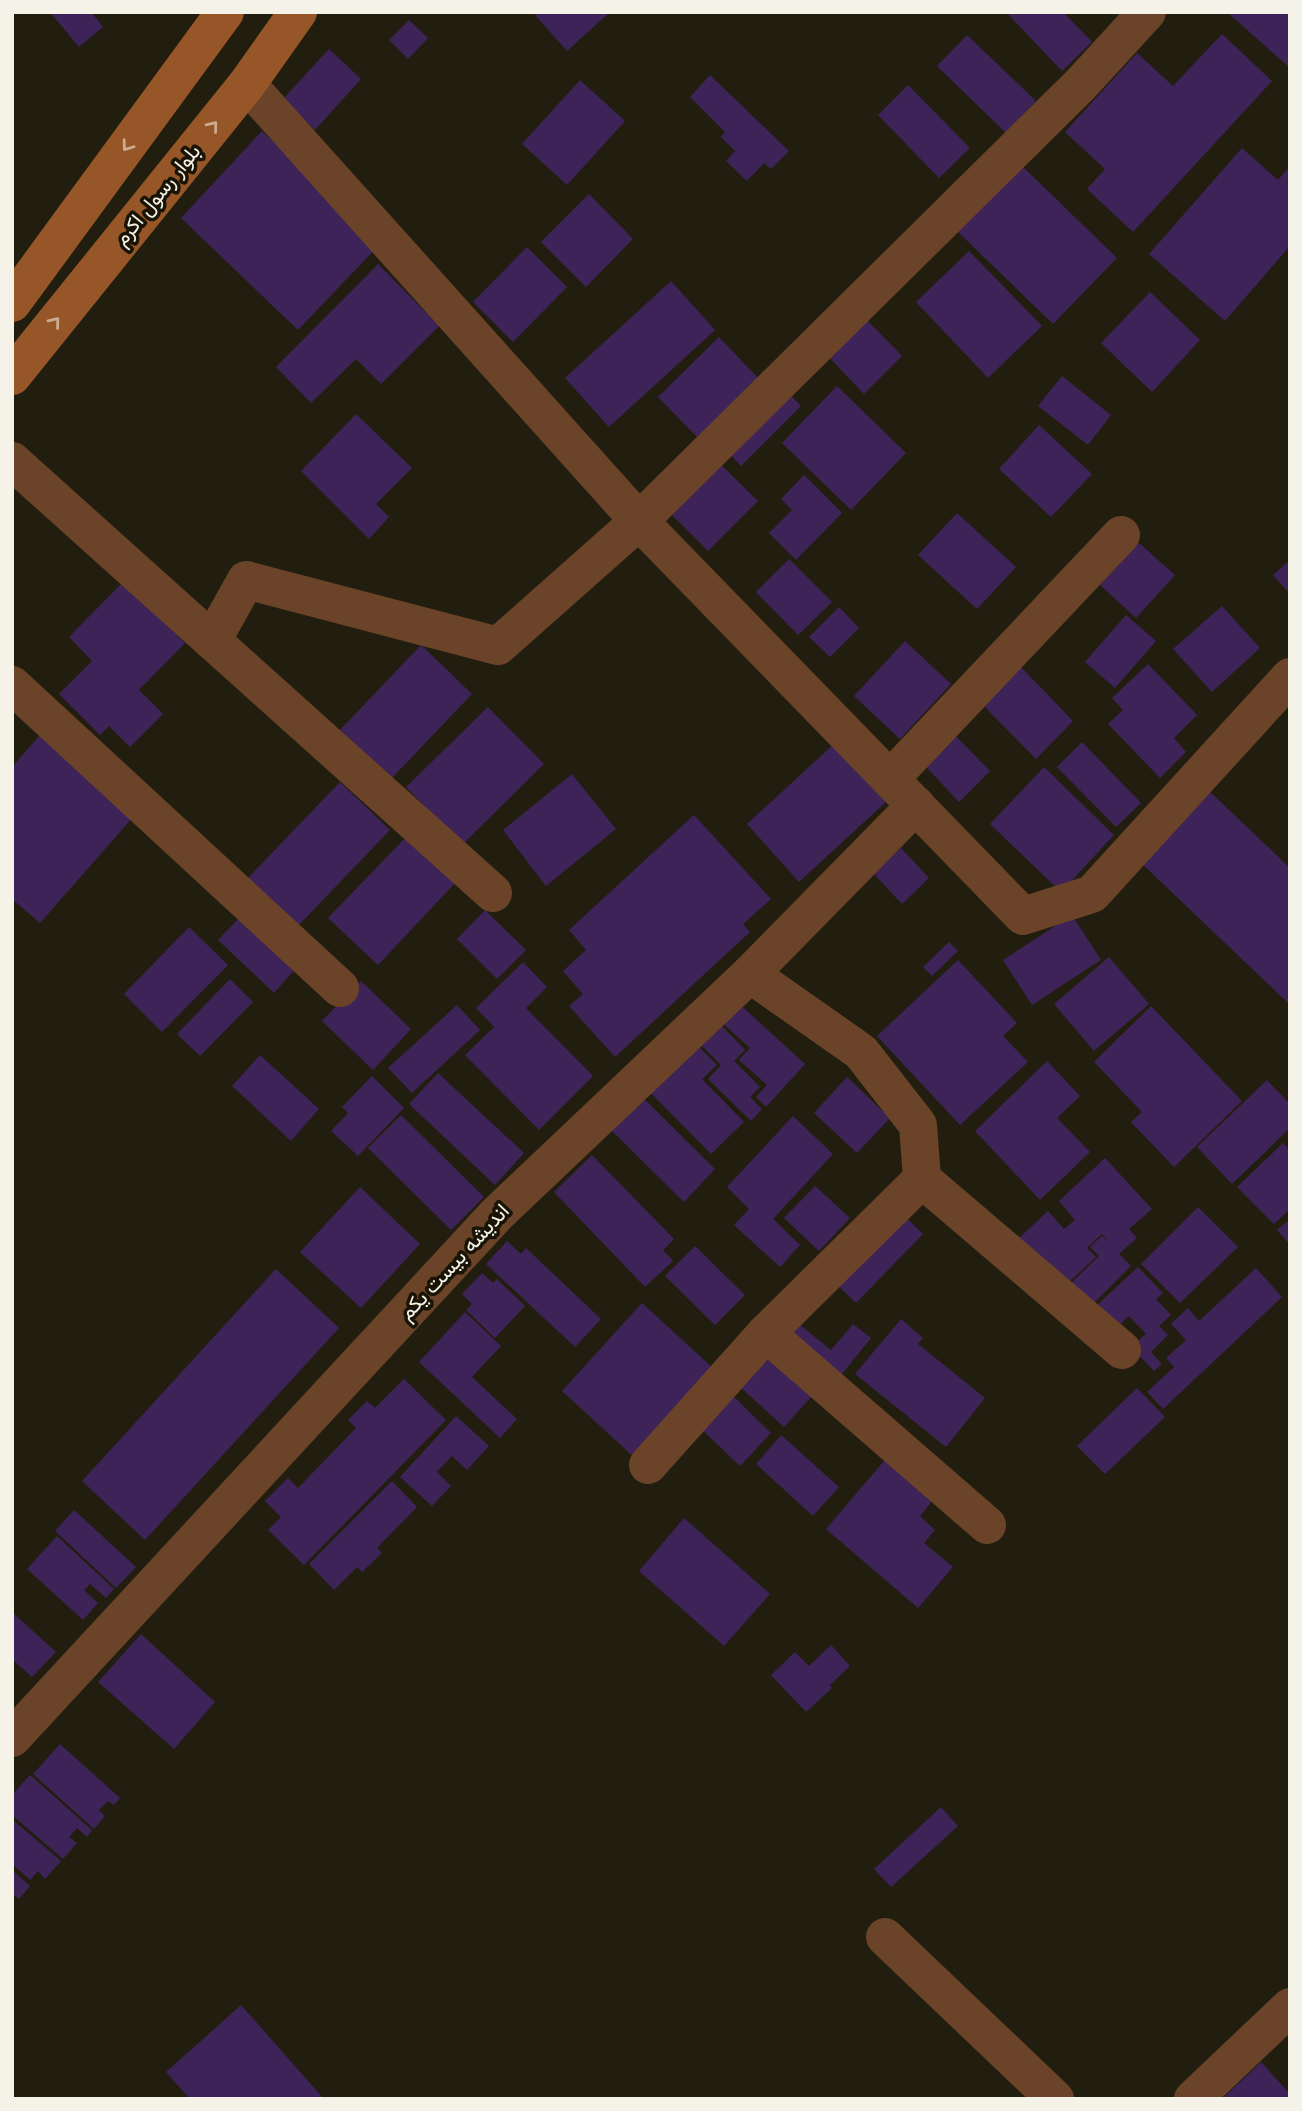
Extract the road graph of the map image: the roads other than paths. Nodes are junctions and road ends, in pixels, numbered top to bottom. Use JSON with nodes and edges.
{"nodes":[{"id":1,"x":225,"y":12,"type":"edge"},
{"id":2,"x":298,"y":12,"type":"edge"},
{"id":3,"x":1143,"y":13,"type":"edge"},
{"id":4,"x":247,"y":84,"type":"junction"},
{"id":5,"x":12,"y":303,"type":"edge"},
{"id":6,"x":12,"y":376,"type":"edge"},
{"id":7,"x":12,"y":461,"type":"edge"},
{"id":8,"x":639,"y":521,"type":"junction"},
{"id":9,"x":1121,"y":535,"type":"dead end"},
{"id":10,"x":212,"y":641,"type":"junction"},
{"id":11,"x":1290,"y":677,"type":"edge"},
{"id":12,"x":12,"y":685,"type":"edge"},
{"id":13,"x":903,"y":792,"type":"junction"},
{"id":14,"x":493,"y":894,"type":"dead end"},
{"id":15,"x":750,"y":974,"type":"junction"},
{"id":16,"x":340,"y":988,"type":"dead end"},
{"id":17,"x":922,"y":1179,"type":"junction"},
{"id":18,"x":766,"y":1333,"type":"junction"},
{"id":19,"x":1122,"y":1350,"type":"dead end"},
{"id":20,"x":648,"y":1465,"type":"dead end"},
{"id":21,"x":987,"y":1525,"type":"dead end"},
{"id":22,"x":12,"y":1738,"type":"edge"},
{"id":23,"x":885,"y":1937,"type":"dead end"},
{"id":24,"x":1290,"y":2007,"type":"edge"},
{"id":25,"x":1055,"y":2099,"type":"edge"},
{"id":26,"x":1193,"y":2099,"type":"edge"}],
"edges":[{"from":1,"to":5,"type":"main road","one_way":true},
{"from":2,"to":4,"type":"main road","name":"بلوار رسول اکرم"},
{"from":3,"to":8,"type":"street"},
{"from":6,"to":4,"type":"main road","name":"بلوار رسول اکرم","one_way":true},
{"from":4,"to":8,"type":"street"},
{"from":7,"to":10,"type":"street"},
{"from":8,"to":10,"type":"street"},
{"from":8,"to":13,"type":"street"},
{"from":9,"to":13,"type":"street","name":"اندیشه بیست یکم"},
{"from":10,"to":14,"type":"street"},
{"from":11,"to":13,"type":"street"},
{"from":12,"to":16,"type":"street"},
{"from":13,"to":15,"type":"street","name":"اندیشه بیست یکم"},
{"from":15,"to":17,"type":"street"},
{"from":15,"to":22,"type":"street","name":"اندیشه بیست یکم"},
{"from":17,"to":18,"type":"street"},
{"from":17,"to":19,"type":"street"},
{"from":18,"to":20,"type":"street"},
{"from":18,"to":21,"type":"street"},
{"from":23,"to":25,"type":"street"},
{"from":24,"to":26,"type":"street"}]}
